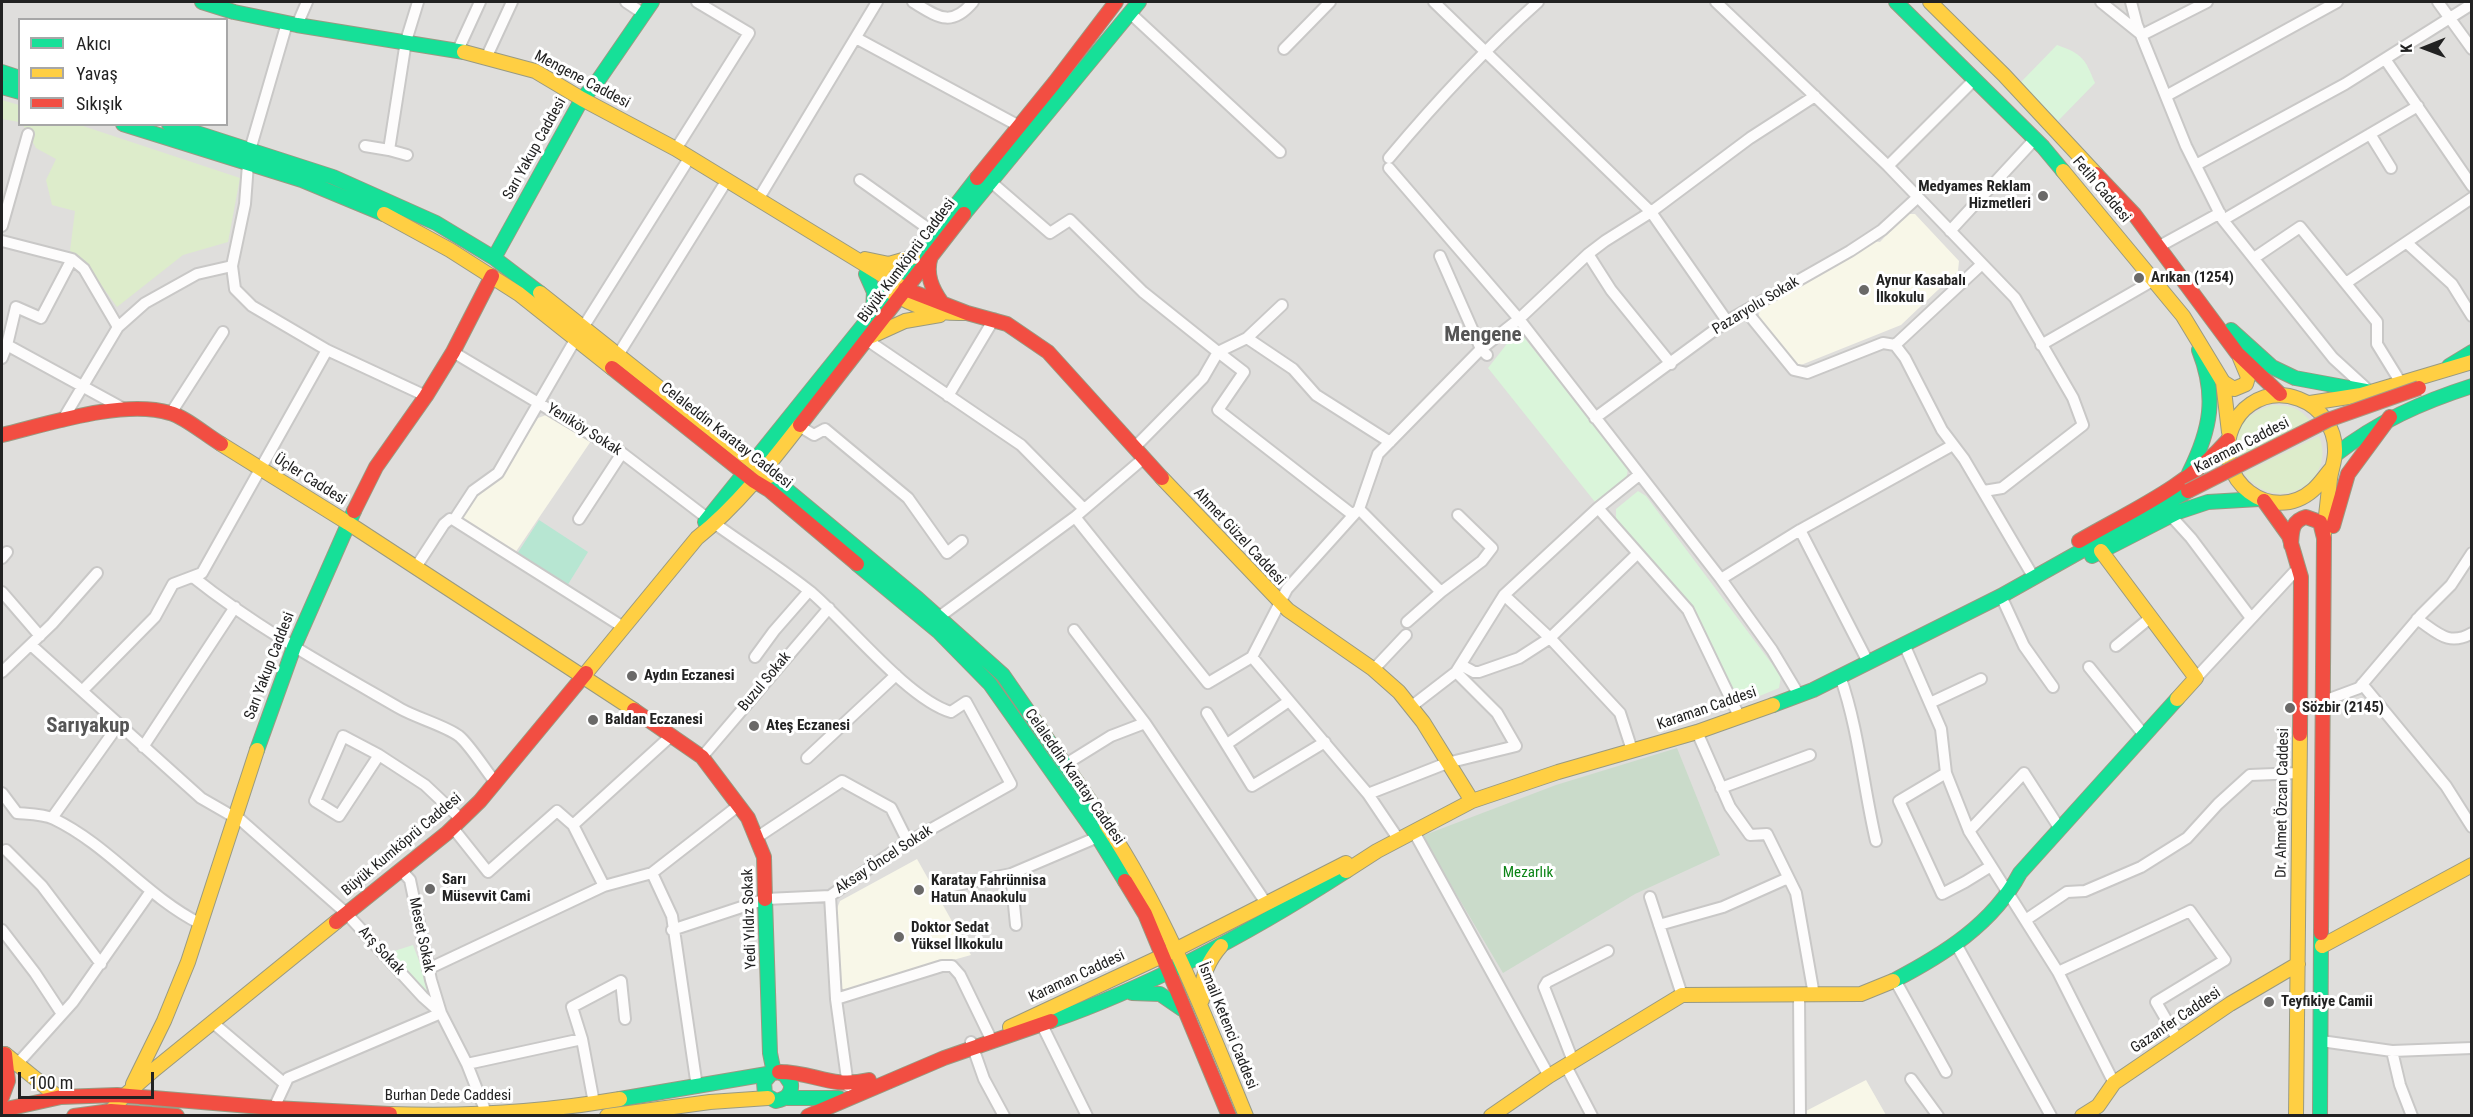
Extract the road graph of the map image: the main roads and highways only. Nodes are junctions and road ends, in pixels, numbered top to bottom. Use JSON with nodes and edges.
{"nodes":[{"id":1,"x":202,"y":2,"type":"edge"},
{"id":2,"x":652,"y":2,"type":"edge"},
{"id":3,"x":1116,"y":2,"type":"edge"},
{"id":4,"x":1139,"y":2,"type":"edge"},
{"id":5,"x":1896,"y":2,"type":"edge"},
{"id":6,"x":1930,"y":2,"type":"edge"},
{"id":7,"x":2,"y":72,"type":"edge"},
{"id":8,"x":18,"y":77,"type":"edge"},
{"id":9,"x":2,"y":87,"type":"edge"},
{"id":10,"x":18,"y":91,"type":"edge"},
{"id":11,"x":582,"y":99,"type":"junction"},
{"id":12,"x":131,"y":126,"type":"edge"},
{"id":13,"x":174,"y":126,"type":"edge"},
{"id":14,"x":249,"y":157,"type":"junction"},
{"id":15,"x":934,"y":251,"type":"junction"},
{"id":16,"x":845,"y":253,"type":"junction"},
{"id":17,"x":915,"y":256,"type":"junction"},
{"id":18,"x":494,"y":258,"type":"junction"},
{"id":19,"x":866,"y":274,"type":"junction"},
{"id":20,"x":492,"y":276,"type":"junction"},
{"id":21,"x":897,"y":290,"type":"junction"},
{"id":22,"x":2196,"y":298,"type":"junction"},
{"id":23,"x":943,"y":309,"type":"junction"},
{"id":24,"x":873,"y":311,"type":"junction"},
{"id":25,"x":2195,"y":336,"type":"junction"},
{"id":26,"x":868,"y":339,"type":"junction"},
{"id":27,"x":2472,"y":352,"type":"edge"},
{"id":28,"x":2237,"y":353,"type":"junction"},
{"id":29,"x":2472,"y":362,"type":"edge"},
{"id":30,"x":2443,"y":370,"type":"junction"},
{"id":31,"x":2472,"y":373,"type":"edge"},
{"id":32,"x":2223,"y":382,"type":"junction"},
{"id":33,"x":2472,"y":386,"type":"edge"},
{"id":34,"x":2371,"y":392,"type":"junction"},
{"id":35,"x":2280,"y":394,"type":"junction"},
{"id":36,"x":2310,"y":403,"type":"junction"},
{"id":37,"x":2390,"y":417,"type":"junction"},
{"id":38,"x":2,"y":435,"type":"edge"},
{"id":39,"x":2228,"y":436,"type":"junction"},
{"id":40,"x":2335,"y":455,"type":"junction"},
{"id":41,"x":2331,"y":469,"type":"junction"},
{"id":42,"x":754,"y":472,"type":"junction"},
{"id":43,"x":2186,"y":486,"type":"junction"},
{"id":44,"x":2262,"y":500,"type":"junction"},
{"id":45,"x":348,"y":524,"type":"junction"},
{"id":46,"x":2324,"y":538,"type":"junction"},
{"id":47,"x":2291,"y":545,"type":"junction"},
{"id":48,"x":2101,"y":551,"type":"junction"},
{"id":49,"x":2324,"y":555,"type":"junction"},
{"id":50,"x":2036,"y":576,"type":"junction"},
{"id":51,"x":579,"y":673,"type":"junction"},
{"id":52,"x":1472,"y":801,"type":"junction"},
{"id":53,"x":1377,"y":851,"type":"junction"},
{"id":54,"x":2472,"y":865,"type":"edge"},
{"id":55,"x":1228,"y":939,"type":"junction"},
{"id":56,"x":2322,"y":946,"type":"junction"},
{"id":57,"x":1169,"y":952,"type":"junction"},
{"id":58,"x":1183,"y":963,"type":"junction"},
{"id":59,"x":2298,"y":964,"type":"junction"},
{"id":60,"x":1170,"y":970,"type":"junction"},
{"id":61,"x":1123,"y":993,"type":"junction"},
{"id":62,"x":1186,"y":1013,"type":"junction"},
{"id":63,"x":1205,"y":1015,"type":"junction"},
{"id":64,"x":991,"y":1038,"type":"junction"},
{"id":65,"x":3,"y":1053,"type":"edge"},
{"id":66,"x":774,"y":1073,"type":"junction"},
{"id":67,"x":850,"y":1091,"type":"junction"},
{"id":68,"x":127,"y":1094,"type":"junction"},
{"id":69,"x":2,"y":1097,"type":"edge"},
{"id":70,"x":58,"y":1097,"type":"junction"},
{"id":71,"x":768,"y":1098,"type":"junction"},
{"id":72,"x":786,"y":1098,"type":"junction"},
{"id":73,"x":2,"y":1110,"type":"edge"},
{"id":74,"x":111,"y":1111,"type":"junction"},
{"id":75,"x":2101,"y":1111,"type":"edge"},
{"id":76,"x":164,"y":1115,"type":"edge"},
{"id":77,"x":488,"y":1115,"type":"edge"},
{"id":78,"x":74,"y":1116,"type":"edge"},
{"id":79,"x":177,"y":1116,"type":"edge"},
{"id":80,"x":607,"y":1116,"type":"edge"},
{"id":81,"x":777,"y":1116,"type":"edge"},
{"id":82,"x":808,"y":1116,"type":"edge"},
{"id":83,"x":1229,"y":1116,"type":"edge"},
{"id":84,"x":1246,"y":1116,"type":"edge"},
{"id":85,"x":1491,"y":1116,"type":"edge"},
{"id":86,"x":2082,"y":1116,"type":"edge"},
{"id":87,"x":2296,"y":1116,"type":"edge"},
{"id":88,"x":2320,"y":1116,"type":"edge"}],
"edges":[{"from":1,"to":11,"type":"main road","name":"Mengene Caddesi"},
{"from":2,"to":11,"type":"main road","name":"Sarı Yakup Caddesi"},
{"from":3,"to":17,"type":"main road","name":"Büyük Kumköprü Caddesi"},
{"from":4,"to":15,"type":"main road","name":"Büyük Kumköprü Caddesi"},
{"from":5,"to":25,"type":"main road","name":"Fetih Caddesi"},
{"from":6,"to":22,"type":"main road","name":"Fetih Caddesi"},
{"from":7,"to":8,"type":"main road"},
{"from":9,"to":10,"type":"main road"},
{"from":11,"to":16,"type":"main road","name":"Mengene Caddesi"},
{"from":11,"to":18,"type":"main road","name":"Sarı Yakup Caddesi"},
{"from":12,"to":14,"type":"main road","name":"Celaleddin Karatay Caddesi"},
{"from":13,"to":14,"type":"main road","name":"Celaleddin Karatay Caddesi"},
{"from":14,"to":18,"type":"main road","name":"Celaleddin Karatay Caddesi"},
{"from":14,"to":20,"type":"main road","name":"Celaleddin Karatay Caddesi"},
{"from":15,"to":21,"type":"main road","name":"Büyük Kumköprü Caddesi"},
{"from":15,"to":23,"type":"main road"},
{"from":16,"to":17,"type":"main road"},
{"from":16,"to":19,"type":"main road"},
{"from":16,"to":21,"type":"main road"},
{"from":17,"to":21,"type":"main road","name":"Büyük Kumköprü Caddesi"},
{"from":18,"to":42,"type":"main road","name":"Celaleddin Karatay Caddesi"},
{"from":19,"to":21,"type":"main road"},
{"from":19,"to":24,"type":"main road"},
{"from":20,"to":42,"type":"main road","name":"Celaleddin Karatay Caddesi"},
{"from":20,"to":45,"type":"main road","name":"Sarı Yakup Caddesi"},
{"from":21,"to":23,"type":"main road"},
{"from":21,"to":24,"type":"main road","name":"Büyük Kumköprü Caddesi"},
{"from":21,"to":26,"type":"main road","name":"Büyük Kumköprü Caddesi"},
{"from":22,"to":28,"type":"main road","name":"Fetih Caddesi"},
{"from":22,"to":34,"type":"main road"},
{"from":23,"to":26,"type":"main road","name":"Ahmet Güzel Caddesi"},
{"from":23,"to":52,"type":"main road","name":"Ahmet Güzel Caddesi"},
{"from":24,"to":42,"type":"main road","name":"Büyük Kumköprü Caddesi"},
{"from":25,"to":32,"type":"main road","name":"Fetih Caddesi"},
{"from":25,"to":43,"type":"main road"},
{"from":26,"to":42,"type":"main road","name":"Büyük Kumköprü Caddesi"},
{"from":27,"to":30,"type":"main road"},
{"from":28,"to":32,"type":"main road"},
{"from":28,"to":35,"type":"main road","name":"Fetih Caddesi"},
{"from":29,"to":30,"type":"main road"},
{"from":30,"to":34,"type":"main road"},
{"from":31,"to":43,"type":"main road","name":"Karaman Caddesi","bridge":true},
{"from":32,"to":39,"type":"main road","name":"Fetih Caddesi"},
{"from":33,"to":37,"type":"main road"},
{"from":34,"to":36,"type":"main road"},
{"from":35,"to":36,"type":"main road"},
{"from":35,"to":39,"type":"main road"},
{"from":36,"to":40,"type":"main road"},
{"from":37,"to":40,"type":"main road"},
{"from":37,"to":49,"type":"main road"},
{"from":38,"to":45,"type":"main road","name":"Üçler Caddesi"},
{"from":39,"to":43,"type":"main road","name":"Karaman Caddesi"},
{"from":39,"to":44,"type":"main road"},
{"from":40,"to":41,"type":"main road"},
{"from":41,"to":44,"type":"main road"},
{"from":41,"to":46,"type":"main road"},
{"from":42,"to":51,"type":"main road","name":"Büyük Kumköprü Caddesi"},
{"from":42,"to":57,"type":"main road","name":"Celaleddin Karatay Caddesi"},
{"from":42,"to":57,"type":"main road","name":"Celaleddin Karatay Caddesi"},
{"from":43,"to":50,"type":"main road","name":"Karaman Caddesi"},
{"from":44,"to":47,"type":"main road","name":"Dr. Ahmet Özcan Caddesi"},
{"from":44,"to":48,"type":"main road","name":"Karaman Caddesi"},
{"from":45,"to":51,"type":"main road","name":"Üçler Caddesi"},
{"from":45,"to":68,"type":"main road","name":"Sarı Yakup Caddesi"},
{"from":46,"to":47,"type":"main road"},
{"from":46,"to":49,"type":"main road"},
{"from":47,"to":59,"type":"main road","name":"Dr. Ahmet Özcan Caddesi"},
{"from":48,"to":50,"type":"main road","name":"Karaman Caddesi"},
{"from":48,"to":85,"type":"main road"},
{"from":49,"to":56,"type":"main road"},
{"from":50,"to":52,"type":"main road","name":"Karaman Caddesi"},
{"from":51,"to":66,"type":"main road","name":"Yedi Yıldız Sokak"},
{"from":51,"to":68,"type":"main road","name":"Büyük Kumköprü Caddesi"},
{"from":52,"to":53,"type":"main road","name":"Karaman Caddesi"},
{"from":53,"to":55,"type":"main road","name":"Karaman Caddesi"},
{"from":53,"to":57,"type":"main road","name":"Karaman Caddesi"},
{"from":54,"to":56,"type":"main road"},
{"from":55,"to":58,"type":"main road","name":"Karaman Caddesi"},
{"from":55,"to":63,"type":"main road"},
{"from":56,"to":88,"type":"main road"},
{"from":57,"to":58,"type":"main road","name":"İsmail Ketenci Caddesi"},
{"from":57,"to":60,"type":"main road"},
{"from":57,"to":64,"type":"main road","name":"Karaman Caddesi"},
{"from":58,"to":60,"type":"main road","name":"Karaman Caddesi"},
{"from":58,"to":63,"type":"main road","name":"İsmail Ketenci Caddesi"},
{"from":59,"to":75,"type":"main road","name":"Gazanfer Caddesi"},
{"from":59,"to":87,"type":"main road","name":"Dr. Ahmet Özcan Caddesi"},
{"from":60,"to":61,"type":"main road","name":"Karaman Caddesi"},
{"from":60,"to":62,"type":"main road"},
{"from":61,"to":62,"type":"main road"},
{"from":61,"to":64,"type":"main road","name":"Karaman Caddesi"},
{"from":62,"to":83,"type":"main road"},
{"from":63,"to":84,"type":"main road","name":"İsmail Ketenci Caddesi"},
{"from":64,"to":67,"type":"main road","name":"Karaman Caddesi"},
{"from":65,"to":69,"type":"main road"},
{"from":65,"to":70,"type":"main road"},
{"from":66,"to":67,"type":"main road"},
{"from":66,"to":71,"type":"main road"},
{"from":66,"to":72,"type":"main road"},
{"from":66,"to":77,"type":"main road","name":"Burhan Dede Caddesi"},
{"from":67,"to":72,"type":"main road","name":"Karaman Caddesi"},
{"from":67,"to":82,"type":"main road","name":"Karaman Caddesi"},
{"from":68,"to":70,"type":"main road","name":"Burhan Dede Caddesi"},
{"from":68,"to":74,"type":"main road","name":"Büyük Kumköprü Caddesi"},
{"from":68,"to":77,"type":"main road","name":"Burhan Dede Caddesi"},
{"from":70,"to":73,"type":"main road","name":"Burhan Dede Caddesi"},
{"from":71,"to":72,"type":"main road"},
{"from":71,"to":80,"type":"main road"},
{"from":72,"to":81,"type":"main road"},
{"from":74,"to":76,"type":"main road"},
{"from":74,"to":78,"type":"main road"},
{"from":75,"to":86,"type":"main road","name":"Gazanfer Caddesi"},
{"from":76,"to":79,"type":"main road"}]}
